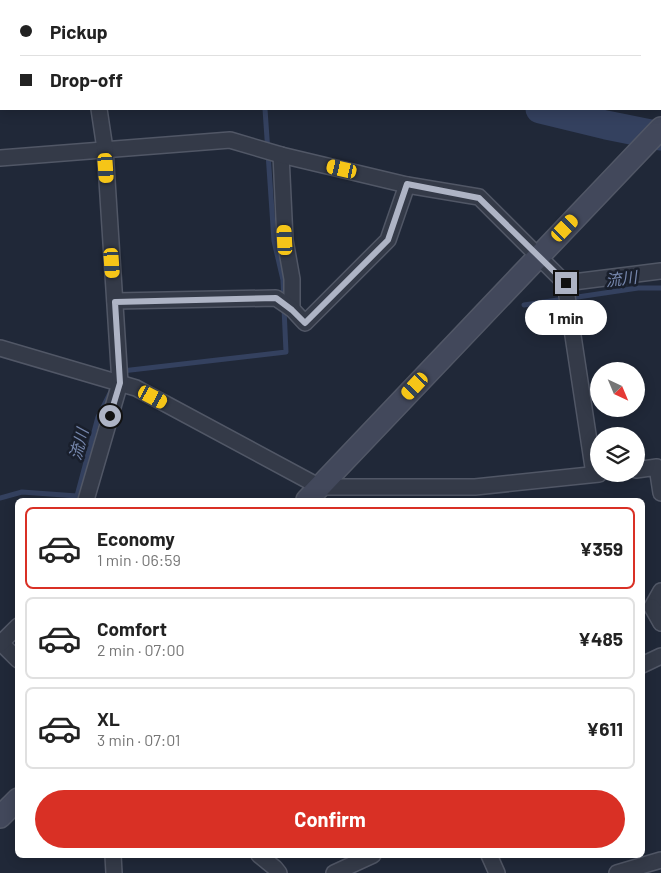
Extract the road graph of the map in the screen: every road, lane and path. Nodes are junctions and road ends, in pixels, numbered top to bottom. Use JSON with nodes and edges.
{"nodes":[{"id":1,"x":99,"y":110,"type":"edge"},
{"id":2,"x":661,"y":128,"type":"edge"},
{"id":3,"x":104,"y":149,"type":"junction"},
{"id":4,"x":281,"y":155,"type":"junction"},
{"id":5,"x":0,"y":158,"type":"edge"},
{"id":6,"x":407,"y":184,"type":"junction"},
{"id":7,"x":538,"y":256,"type":"junction"},
{"id":8,"x":661,"y":271,"type":"edge"},
{"id":9,"x":566,"y":283,"type":"junction"},
{"id":10,"x":115,"y":302,"type":"junction"},
{"id":11,"x":292,"y":310,"type":"junction"},
{"id":12,"x":0,"y":348,"type":"edge"},
{"id":13,"x":120,"y":383,"type":"junction"},
{"id":14,"x":590,"y":436,"type":"edge"},
{"id":15,"x":645,"y":469,"type":"edge"},
{"id":16,"x":590,"y":475,"type":"edge"},
{"id":17,"x":314,"y":493,"type":"edge"},
{"id":18,"x":476,"y":493,"type":"edge"},
{"id":19,"x":661,"y":493,"type":"edge"},
{"id":20,"x":87,"y":498,"type":"edge"},
{"id":21,"x":661,"y":591,"type":"edge"},
{"id":22,"x":648,"y":608,"type":"edge"},
{"id":23,"x":661,"y":623,"type":"edge"},
{"id":24,"x":15,"y":629,"type":"edge"},
{"id":25,"x":0,"y":643,"type":"edge"},
{"id":26,"x":661,"y":656,"type":"edge"},
{"id":27,"x":15,"y":657,"type":"edge"},
{"id":28,"x":645,"y":664,"type":"edge"},
{"id":29,"x":15,"y":802,"type":"edge"},
{"id":30,"x":0,"y":817,"type":"edge"},
{"id":31,"x":113,"y":858,"type":"edge"},
{"id":32,"x":262,"y":858,"type":"edge"},
{"id":33,"x":366,"y":858,"type":"edge"},
{"id":34,"x":490,"y":858,"type":"edge"},
{"id":35,"x":661,"y":860,"type":"edge"},
{"id":36,"x":114,"y":873,"type":"edge"},
{"id":37,"x":279,"y":873,"type":"edge"},
{"id":38,"x":334,"y":873,"type":"edge"},
{"id":39,"x":497,"y":873,"type":"edge"},
{"id":40,"x":617,"y":873,"type":"edge"}],
"edges":[{"from":1,"to":3,"type":"street"},
{"from":2,"to":7,"type":"street"},
{"from":3,"to":4,"type":"street"},
{"from":3,"to":5,"type":"street"},
{"from":3,"to":10,"type":"street"},
{"from":4,"to":6,"type":"street"},
{"from":4,"to":11,"type":"street"},
{"from":6,"to":7,"type":"street"},
{"from":6,"to":11,"type":"street"},
{"from":7,"to":9,"type":"street"},
{"from":7,"to":17,"type":"street"},
{"from":8,"to":9,"type":"street"},
{"from":9,"to":14,"type":"street"},
{"from":10,"to":11,"type":"street"},
{"from":10,"to":13,"type":"street"},
{"from":12,"to":13,"type":"street"},
{"from":13,"to":17,"type":"street"},
{"from":13,"to":20,"type":"street"},
{"from":15,"to":19,"type":"street"},
{"from":16,"to":18,"type":"street"},
{"from":17,"to":18,"type":"street"},
{"from":21,"to":22,"type":"street"},
{"from":22,"to":23,"type":"street"},
{"from":24,"to":25,"type":"street"},
{"from":25,"to":27,"type":"street"},
{"from":26,"to":28,"type":"street"},
{"from":29,"to":30,"type":"street"},
{"from":31,"to":36,"type":"street"},
{"from":32,"to":37,"type":"street"},
{"from":33,"to":38,"type":"street"},
{"from":34,"to":39,"type":"street"},
{"from":35,"to":40,"type":"street"}]}
